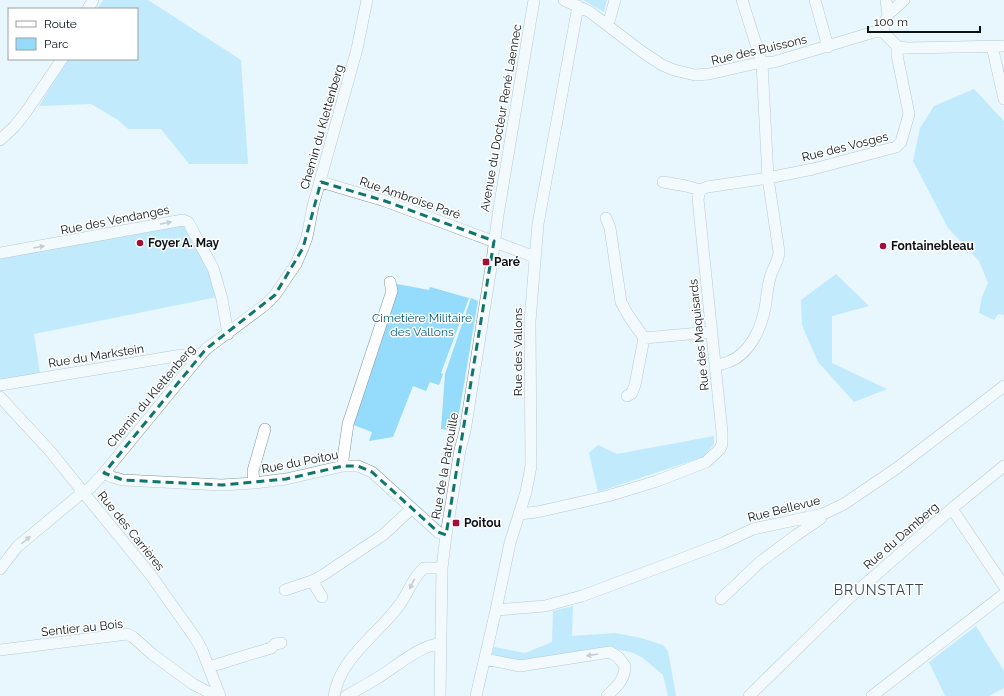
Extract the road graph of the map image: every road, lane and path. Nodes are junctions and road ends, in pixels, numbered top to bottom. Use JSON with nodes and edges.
{"nodes":[{"id":1,"x":367,"y":0,"type":"edge"},
{"id":2,"x":534,"y":0,"type":"edge"},
{"id":3,"x":564,"y":0,"type":"edge"},
{"id":4,"x":614,"y":0,"type":"edge"},
{"id":5,"x":742,"y":0,"type":"edge"},
{"id":6,"x":815,"y":0,"type":"edge"},
{"id":7,"x":886,"y":0,"type":"edge"},
{"id":8,"x":904,"y":0,"type":"edge"},
{"id":9,"x":578,"y":6,"type":"junction"},
{"id":10,"x":888,"y":12,"type":"junction"},
{"id":11,"x":607,"y":24,"type":"junction"},
{"id":12,"x":883,"y":32,"type":"junction"},
{"id":13,"x":828,"y":46,"type":"junction"},
{"id":14,"x":992,"y":46,"type":"junction"},
{"id":15,"x":1004,"y":46,"type":"edge"},
{"id":16,"x":898,"y":47,"type":"junction"},
{"id":17,"x":61,"y":60,"type":"edge"},
{"id":18,"x":762,"y":63,"type":"junction"},
{"id":19,"x":1004,"y":99,"type":"edge"},
{"id":20,"x":0,"y":140,"type":"edge"},
{"id":21,"x":768,"y":178,"type":"junction"},
{"id":22,"x":321,"y":182,"type":"junction"},
{"id":23,"x":664,"y":182,"type":"dead end"},
{"id":24,"x":700,"y":190,"type":"junction"},
{"id":25,"x":606,"y":218,"type":"dead end"},
{"id":26,"x":494,"y":241,"type":"junction"},
{"id":27,"x":0,"y":253,"type":"edge"},
{"id":28,"x":535,"y":257,"type":"junction"},
{"id":29,"x":390,"y":282,"type":"dead end"},
{"id":30,"x":711,"y":332,"type":"junction"},
{"id":31,"x":228,"y":334,"type":"junction"},
{"id":32,"x":644,"y":338,"type":"junction"},
{"id":33,"x":195,"y":362,"type":"junction"},
{"id":34,"x":716,"y":365,"type":"junction"},
{"id":35,"x":0,"y":385,"type":"edge"},
{"id":36,"x":1004,"y":386,"type":"edge"},
{"id":37,"x":627,"y":396,"type":"dead end"},
{"id":38,"x":0,"y":397,"type":"edge"},
{"id":39,"x":265,"y":429,"type":"dead end"},
{"id":40,"x":343,"y":466,"type":"junction"},
{"id":41,"x":1004,"y":466,"type":"edge"},
{"id":42,"x":104,"y":473,"type":"junction"},
{"id":43,"x":254,"y":483,"type":"junction"},
{"id":44,"x":83,"y":492,"type":"junction"},
{"id":45,"x":952,"y":508,"type":"junction"},
{"id":46,"x":411,"y":509,"type":"junction"},
{"id":47,"x":519,"y":514,"type":"junction"},
{"id":48,"x":824,"y":514,"type":"junction"},
{"id":49,"x":446,"y":535,"type":"junction"},
{"id":50,"x":442,"y":568,"type":"junction"},
{"id":51,"x":0,"y":569,"type":"edge"},
{"id":52,"x":312,"y":581,"type":"junction"},
{"id":53,"x":1004,"y":586,"type":"edge"},
{"id":54,"x":284,"y":590,"type":"dead end"},
{"id":55,"x":1004,"y":594,"type":"edge"},
{"id":56,"x":322,"y":597,"type":"dead end"},
{"id":57,"x":721,"y":599,"type":"dead end"},
{"id":58,"x":496,"y":610,"type":"junction"},
{"id":59,"x":281,"y":643,"type":"dead end"},
{"id":60,"x":441,"y":644,"type":"junction"},
{"id":61,"x":0,"y":650,"type":"edge"},
{"id":62,"x":485,"y":659,"type":"junction"},
{"id":63,"x":209,"y":667,"type":"junction"},
{"id":64,"x":220,"y":694,"type":"edge"},
{"id":65,"x":334,"y":696,"type":"edge"},
{"id":66,"x":346,"y":696,"type":"edge"},
{"id":67,"x":440,"y":696,"type":"edge"},
{"id":68,"x":476,"y":696,"type":"edge"},
{"id":69,"x":607,"y":696,"type":"edge"},
{"id":70,"x":749,"y":696,"type":"edge"},
{"id":71,"x":872,"y":696,"type":"edge"}],
"edges":[{"from":1,"to":22,"type":"street","name":"Chemin du Klettenberg"},
{"from":2,"to":26,"type":"street","name":"Avenue du Docteur René Laennec"},
{"from":3,"to":9,"type":"street","name":"Rue des Buissons"},
{"from":4,"to":11,"type":"street"},
{"from":5,"to":18,"type":"street"},
{"from":6,"to":13,"type":"street"},
{"from":7,"to":10,"type":"street"},
{"from":8,"to":10,"type":"street"},
{"from":9,"to":11,"type":"street","name":"Rue des Buissons"},
{"from":9,"to":28,"type":"street","name":"Rue des Vallons"},
{"from":10,"to":12,"type":"street"},
{"from":11,"to":18,"type":"street","name":"Rue des Buissons"},
{"from":12,"to":13,"type":"street","name":"Rue des Buissons"},
{"from":12,"to":16,"type":"street"},
{"from":13,"to":18,"type":"street","name":"Rue des Buissons"},
{"from":14,"to":15,"type":"street"},
{"from":14,"to":16,"type":"street"},
{"from":14,"to":19,"type":"street"},
{"from":16,"to":21,"type":"street","name":"Rue des Vosges"},
{"from":17,"to":20,"type":"street"},
{"from":18,"to":21,"type":"street"},
{"from":21,"to":24,"type":"street"},
{"from":21,"to":34,"type":"street"},
{"from":22,"to":26,"type":"street","name":"Rue Ambroise Paré"},
{"from":22,"to":31,"type":"street","name":"Chemin du Klettenberg"},
{"from":23,"to":24,"type":"street"},
{"from":24,"to":30,"type":"street","name":"Rue des Maquisards"},
{"from":25,"to":32,"type":"street"},
{"from":26,"to":28,"type":"street","name":"Rue Ambroise Paré"},
{"from":26,"to":49,"type":"street","name":"Rue de la Patrouille"},
{"from":27,"to":31,"type":"street","name":"Rue des Vendanges","one_way":true},
{"from":28,"to":47,"type":"street","name":"Rue des Vallons"},
{"from":29,"to":40,"type":"street"},
{"from":30,"to":32,"type":"street"},
{"from":30,"to":34,"type":"street","name":"Rue des Maquisards"},
{"from":31,"to":33,"type":"street","name":"Chemin du Klettenberg"},
{"from":32,"to":37,"type":"street"},
{"from":33,"to":35,"type":"street","name":"Rue du Markstein"},
{"from":33,"to":42,"type":"street","name":"Chemin du Klettenberg"},
{"from":34,"to":47,"type":"street","name":"Rue des Maquisards"},
{"from":36,"to":48,"type":"street","name":"Rue Bellevue"},
{"from":38,"to":44,"type":"street","name":"Rue des Carrières"},
{"from":39,"to":43,"type":"street","name":"Rue du Poitou"},
{"from":40,"to":43,"type":"street","name":"Rue du Poitou"},
{"from":40,"to":46,"type":"street","name":"Rue du Poitou"},
{"from":41,"to":45,"type":"street","name":"Rue du Damberg"},
{"from":42,"to":43,"type":"street","name":"Rue du Poitou"},
{"from":42,"to":44,"type":"street","name":"Chemin du Klettenberg"},
{"from":51,"to":44,"type":"street","name":"Chemin du Klettenberg","one_way":true},
{"from":44,"to":63,"type":"street","name":"Rue des Carrières"},
{"from":45,"to":53,"type":"street"},
{"from":45,"to":70,"type":"street","name":"Rue du Damberg"},
{"from":46,"to":49,"type":"street","name":"Rue du Poitou"},
{"from":46,"to":52,"type":"street"},
{"from":47,"to":58,"type":"street","name":"Rue des Vallons"},
{"from":48,"to":57,"type":"street"},
{"from":48,"to":58,"type":"street","name":"Rue Bellevue"},
{"from":49,"to":50,"type":"street","name":"Rue de la Patrouille"},
{"from":50,"to":60,"type":"street","name":"Rue de la Patrouille"},
{"from":50,"to":65,"type":"street","one_way":true},
{"from":52,"to":54,"type":"street"},
{"from":52,"to":56,"type":"street"},
{"from":55,"to":71,"type":"street"},
{"from":58,"to":62,"type":"street","name":"Rue des Vallons"},
{"from":59,"to":63,"type":"street"},
{"from":60,"to":66,"type":"street"},
{"from":60,"to":67,"type":"street","name":"Rue de la Patrouille"},
{"from":61,"to":64,"type":"street","name":"Sentier au Bois"},
{"from":62,"to":68,"type":"street","name":"Rue des Vallons"},
{"from":69,"to":62,"type":"street","one_way":true},
{"from":63,"to":64,"type":"street","name":"Rue des Carrières"}]}
